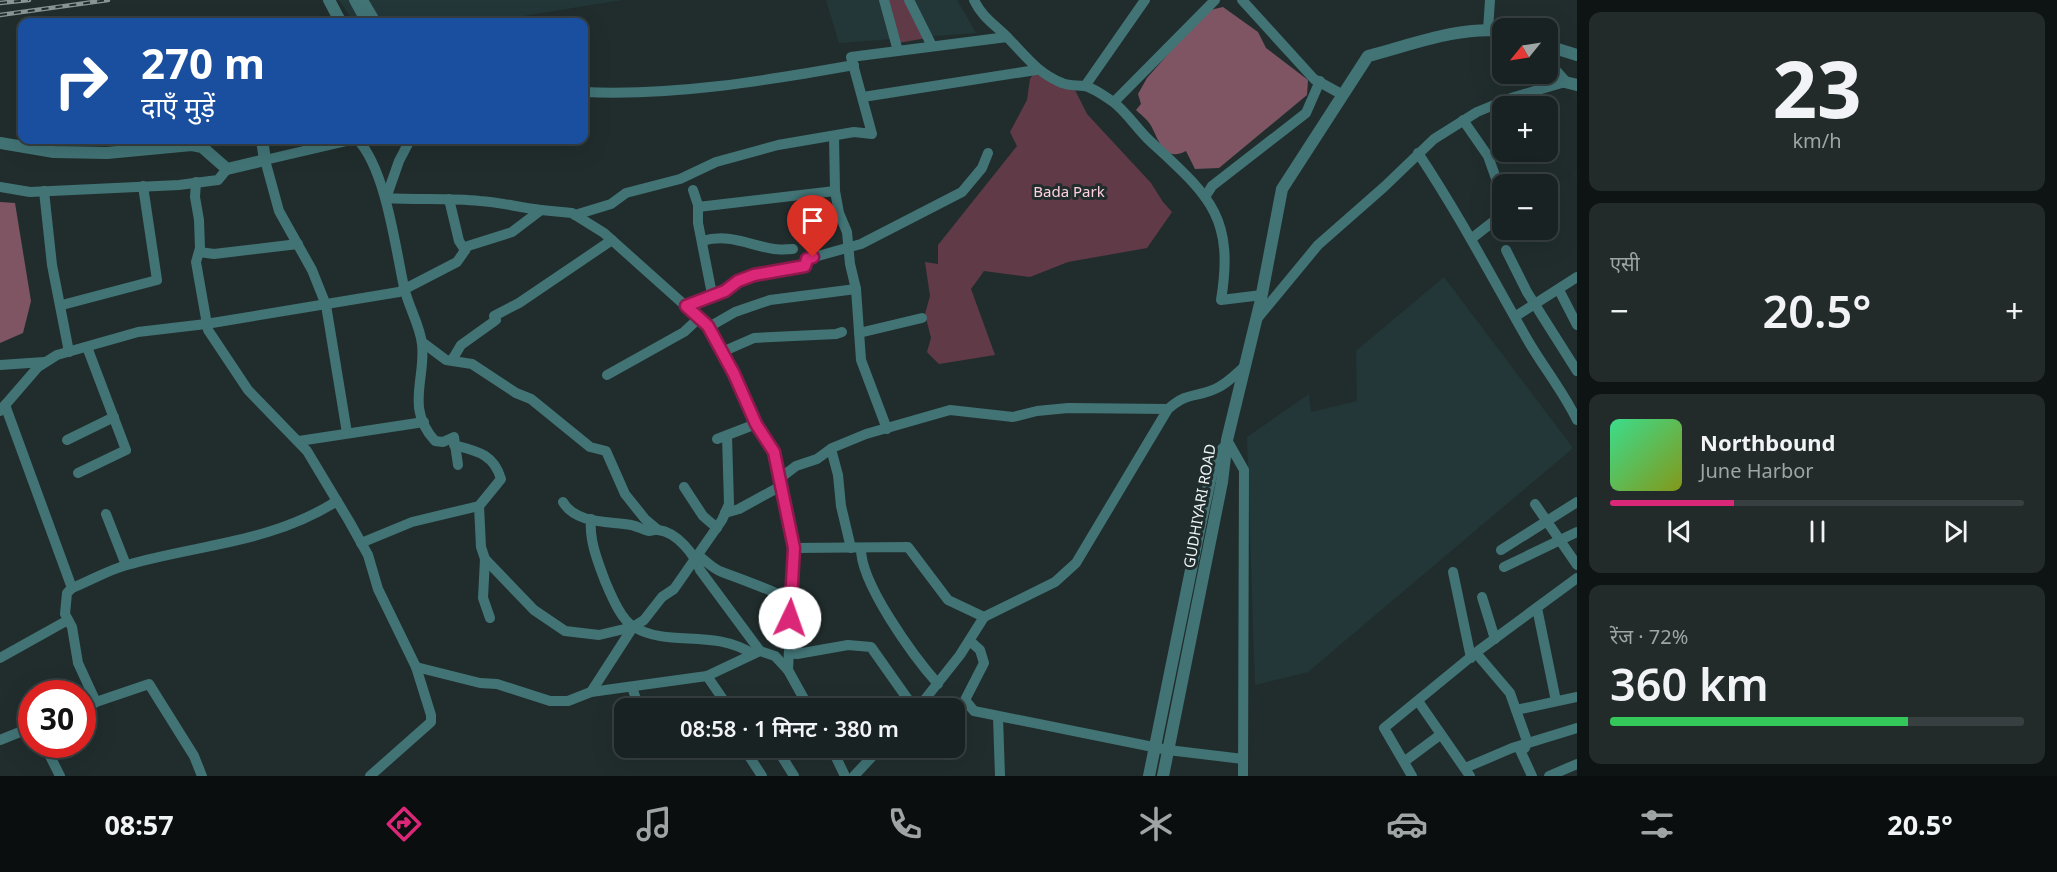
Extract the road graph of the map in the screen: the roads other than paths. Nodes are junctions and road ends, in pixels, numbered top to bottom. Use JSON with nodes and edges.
{"nodes":[{"id":1,"x":329,"y":0,"type":"edge"},
{"id":2,"x":354,"y":0,"type":"edge"},
{"id":3,"x":363,"y":0,"type":"edge"},
{"id":4,"x":884,"y":0,"type":"edge"},
{"id":5,"x":909,"y":0,"type":"edge"},
{"id":6,"x":974,"y":0,"type":"edge"},
{"id":7,"x":1145,"y":0,"type":"edge"},
{"id":8,"x":1215,"y":0,"type":"edge"},
{"id":9,"x":1242,"y":0,"type":"edge"},
{"id":10,"x":1490,"y":0,"type":"edge"},
{"id":11,"x":338,"y":18,"type":"edge"},
{"id":12,"x":364,"y":18,"type":"edge"},
{"id":13,"x":374,"y":18,"type":"edge"},
{"id":14,"x":1488,"y":30,"type":"junction"},
{"id":15,"x":1492,"y":30,"type":"edge"},
{"id":16,"x":1007,"y":37,"type":"junction"},
{"id":17,"x":932,"y":46,"type":"junction"},
{"id":18,"x":1558,"y":49,"type":"edge"},
{"id":19,"x":898,"y":51,"type":"junction"},
{"id":20,"x":1577,"y":55,"type":"edge"},
{"id":21,"x":854,"y":65,"type":"junction"},
{"id":22,"x":1036,"y":70,"type":"junction"},
{"id":23,"x":1558,"y":72,"type":"edge"},
{"id":24,"x":1320,"y":81,"type":"junction"},
{"id":25,"x":1571,"y":84,"type":"edge"},
{"id":26,"x":1085,"y":86,"type":"junction"},
{"id":27,"x":588,"y":93,"type":"edge"},
{"id":28,"x":1343,"y":95,"type":"junction"},
{"id":29,"x":863,"y":97,"type":"junction"},
{"id":30,"x":1114,"y":102,"type":"junction"},
{"id":31,"x":1463,"y":120,"type":"junction"},
{"id":32,"x":834,"y":135,"type":"junction"},
{"id":33,"x":0,"y":143,"type":"edge"},
{"id":34,"x":192,"y":144,"type":"edge"},
{"id":35,"x":201,"y":144,"type":"edge"},
{"id":36,"x":263,"y":144,"type":"edge"},
{"id":37,"x":334,"y":144,"type":"edge"},
{"id":38,"x":361,"y":144,"type":"edge"},
{"id":39,"x":409,"y":144,"type":"edge"},
{"id":40,"x":988,"y":153,"type":"dead end"},
{"id":41,"x":1418,"y":153,"type":"junction"},
{"id":42,"x":265,"y":160,"type":"junction"},
{"id":43,"x":226,"y":169,"type":"junction"},
{"id":44,"x":1494,"y":174,"type":"edge"},
{"id":45,"x":196,"y":182,"type":"junction"},
{"id":46,"x":143,"y":186,"type":"junction"},
{"id":47,"x":0,"y":187,"type":"edge"},
{"id":48,"x":693,"y":190,"type":"dead end"},
{"id":49,"x":44,"y":191,"type":"junction"},
{"id":50,"x":835,"y":191,"type":"junction"},
{"id":51,"x":1205,"y":197,"type":"junction"},
{"id":52,"x":386,"y":198,"type":"junction"},
{"id":53,"x":449,"y":199,"type":"junction"},
{"id":54,"x":698,"y":207,"type":"junction"},
{"id":55,"x":541,"y":210,"type":"junction"},
{"id":56,"x":575,"y":215,"type":"junction"},
{"id":57,"x":1492,"y":222,"type":"edge"},
{"id":58,"x":1471,"y":238,"type":"junction"},
{"id":59,"x":612,"y":240,"type":"junction"},
{"id":60,"x":702,"y":242,"type":"junction"},
{"id":61,"x":298,"y":244,"type":"junction"},
{"id":62,"x":849,"y":247,"type":"junction"},
{"id":63,"x":794,"y":249,"type":"dead end"},
{"id":64,"x":465,"y":250,"type":"junction"},
{"id":65,"x":1506,"y":250,"type":"dead end"},
{"id":66,"x":199,"y":252,"type":"junction"},
{"id":67,"x":1577,"y":277,"type":"edge"},
{"id":68,"x":404,"y":289,"type":"junction"},
{"id":69,"x":856,"y":289,"type":"junction"},
{"id":70,"x":1559,"y":290,"type":"junction"},
{"id":71,"x":712,"y":294,"type":"junction"},
{"id":72,"x":1262,"y":295,"type":"junction"},
{"id":73,"x":62,"y":305,"type":"junction"},
{"id":74,"x":326,"y":305,"type":"junction"},
{"id":75,"x":1536,"y":305,"type":"junction"},
{"id":76,"x":686,"y":306,"type":"junction"},
{"id":77,"x":1516,"y":316,"type":"junction"},
{"id":78,"x":699,"y":318,"type":"junction"},
{"id":79,"x":922,"y":318,"type":"dead end"},
{"id":80,"x":1256,"y":321,"type":"junction"},
{"id":81,"x":206,"y":324,"type":"junction"},
{"id":82,"x":1577,"y":325,"type":"edge"},
{"id":83,"x":709,"y":327,"type":"junction"},
{"id":84,"x":842,"y":332,"type":"dead end"},
{"id":85,"x":859,"y":333,"type":"junction"},
{"id":86,"x":422,"y":342,"type":"junction"},
{"id":87,"x":87,"y":347,"type":"junction"},
{"id":88,"x":69,"y":352,"type":"junction"},
{"id":89,"x":722,"y":352,"type":"junction"},
{"id":90,"x":452,"y":360,"type":"junction"},
{"id":91,"x":44,"y":362,"type":"junction"},
{"id":92,"x":0,"y":365,"type":"edge"},
{"id":93,"x":1245,"y":366,"type":"junction"},
{"id":94,"x":1577,"y":371,"type":"edge"},
{"id":95,"x":607,"y":375,"type":"dead end"},
{"id":96,"x":3,"y":408,"type":"edge"},
{"id":97,"x":1168,"y":409,"type":"junction"},
{"id":98,"x":114,"y":417,"type":"junction"},
{"id":99,"x":1577,"y":420,"type":"edge"},
{"id":100,"x":424,"y":422,"type":"junction"},
{"id":101,"x":756,"y":424,"type":"junction"},
{"id":102,"x":887,"y":429,"type":"junction"},
{"id":103,"x":347,"y":433,"type":"junction"},
{"id":104,"x":67,"y":440,"type":"dead end"},
{"id":105,"x":1227,"y":440,"type":"junction"},
{"id":106,"x":299,"y":441,"type":"junction"},
{"id":107,"x":454,"y":444,"type":"junction"},
{"id":108,"x":831,"y":449,"type":"junction"},
{"id":109,"x":458,"y":465,"type":"dead end"},
{"id":110,"x":78,"y":473,"type":"dead end"},
{"id":111,"x":780,"y":483,"type":"junction"},
{"id":112,"x":684,"y":487,"type":"dead end"},
{"id":113,"x":337,"y":501,"type":"junction"},
{"id":114,"x":563,"y":502,"type":"dead end"},
{"id":115,"x":1577,"y":502,"type":"edge"},
{"id":116,"x":1535,"y":504,"type":"dead end"},
{"id":117,"x":479,"y":506,"type":"junction"},
{"id":118,"x":725,"y":513,"type":"junction"},
{"id":119,"x":106,"y":514,"type":"dead end"},
{"id":120,"x":591,"y":519,"type":"junction"},
{"id":121,"x":1548,"y":522,"type":"junction"},
{"id":122,"x":717,"y":528,"type":"junction"},
{"id":123,"x":658,"y":530,"type":"junction"},
{"id":124,"x":1577,"y":532,"type":"edge"},
{"id":125,"x":1560,"y":542,"type":"junction"},
{"id":126,"x":361,"y":543,"type":"junction"},
{"id":127,"x":794,"y":548,"type":"junction"},
{"id":128,"x":856,"y":548,"type":"junction"},
{"id":129,"x":1501,"y":550,"type":"dead end"},
{"id":130,"x":697,"y":557,"type":"junction"},
{"id":131,"x":485,"y":560,"type":"junction"},
{"id":132,"x":126,"y":565,"type":"junction"},
{"id":133,"x":1577,"y":566,"type":"edge"},
{"id":134,"x":1504,"y":567,"type":"dead end"},
{"id":135,"x":1453,"y":572,"type":"dead end"},
{"id":136,"x":1575,"y":579,"type":"edge"},
{"id":137,"x":72,"y":588,"type":"junction"},
{"id":138,"x":1577,"y":593,"type":"edge"},
{"id":139,"x":1482,"y":597,"type":"dead end"},
{"id":140,"x":791,"y":600,"type":"junction"},
{"id":141,"x":1538,"y":608,"type":"junction"},
{"id":142,"x":984,"y":617,"type":"junction"},
{"id":143,"x":490,"y":618,"type":"dead end"},
{"id":144,"x":68,"y":620,"type":"junction"},
{"id":145,"x":633,"y":627,"type":"junction"},
{"id":146,"x":1495,"y":639,"type":"junction"},
{"id":147,"x":970,"y":641,"type":"junction"},
{"id":148,"x":757,"y":652,"type":"junction"},
{"id":149,"x":789,"y":652,"type":"junction"},
{"id":150,"x":1473,"y":655,"type":"junction"},
{"id":151,"x":0,"y":658,"type":"edge"},
{"id":152,"x":416,"y":667,"type":"junction"},
{"id":153,"x":788,"y":670,"type":"junction"},
{"id":154,"x":707,"y":676,"type":"junction"},
{"id":155,"x":86,"y":680,"type":"edge"},
{"id":156,"x":938,"y":684,"type":"junction"},
{"id":157,"x":632,"y":687,"type":"junction"},
{"id":158,"x":591,"y":692,"type":"junction"},
{"id":159,"x":1577,"y":697,"type":"edge"},
{"id":160,"x":636,"y":698,"type":"edge"},
{"id":161,"x":722,"y":698,"type":"edge"},
{"id":162,"x":800,"y":698,"type":"edge"},
{"id":163,"x":909,"y":698,"type":"edge"},
{"id":164,"x":925,"y":698,"type":"edge"},
{"id":165,"x":1418,"y":701,"type":"junction"},
{"id":166,"x":96,"y":702,"type":"edge"},
{"id":167,"x":1556,"y":702,"type":"junction"},
{"id":168,"x":1516,"y":710,"type":"junction"},
{"id":169,"x":998,"y":717,"type":"junction"},
{"id":170,"x":1577,"y":728,"type":"edge"},
{"id":171,"x":18,"y":733,"type":"edge"},
{"id":172,"x":1440,"y":735,"type":"junction"},
{"id":173,"x":0,"y":740,"type":"edge"},
{"id":174,"x":1526,"y":744,"type":"junction"},
{"id":175,"x":1161,"y":749,"type":"junction"},
{"id":176,"x":51,"y":758,"type":"edge"},
{"id":177,"x":750,"y":758,"type":"edge"},
{"id":178,"x":783,"y":758,"type":"edge"},
{"id":179,"x":836,"y":758,"type":"edge"},
{"id":180,"x":871,"y":758,"type":"edge"},
{"id":181,"x":1243,"y":759,"type":"junction"},
{"id":182,"x":1405,"y":761,"type":"junction"},
{"id":183,"x":1577,"y":764,"type":"edge"},
{"id":184,"x":1468,"y":772,"type":"edge"},
{"id":185,"x":60,"y":776,"type":"edge"},
{"id":186,"x":202,"y":776,"type":"edge"},
{"id":187,"x":370,"y":776,"type":"edge"},
{"id":188,"x":762,"y":776,"type":"edge"},
{"id":189,"x":794,"y":776,"type":"edge"},
{"id":190,"x":845,"y":776,"type":"edge"},
{"id":191,"x":854,"y":776,"type":"edge"},
{"id":192,"x":1000,"y":776,"type":"edge"},
{"id":193,"x":1149,"y":776,"type":"edge"},
{"id":194,"x":1162,"y":776,"type":"edge"},
{"id":195,"x":1243,"y":776,"type":"edge"},
{"id":196,"x":1412,"y":776,"type":"edge"},
{"id":197,"x":1532,"y":776,"type":"edge"},
{"id":198,"x":1550,"y":776,"type":"edge"}],
"edges":[{"from":1,"to":11,"type":"street"},
{"from":2,"to":12,"type":"street"},
{"from":3,"to":13,"type":"street"},
{"from":4,"to":19,"type":"street"},
{"from":5,"to":17,"type":"street"},
{"from":6,"to":16,"type":"street"},
{"from":7,"to":26,"type":"street"},
{"from":8,"to":30,"type":"street"},
{"from":9,"to":24,"type":"street"},
{"from":10,"to":14,"type":"street"},
{"from":14,"to":15,"type":"street","name":"GUDHIYARI ROAD"},
{"from":14,"to":28,"type":"street","name":"GUDHIYARI ROAD"},
{"from":16,"to":17,"type":"street"},
{"from":16,"to":22,"type":"street"},
{"from":17,"to":19,"type":"street"},
{"from":18,"to":20,"type":"street"},
{"from":19,"to":21,"type":"street"},
{"from":21,"to":27,"type":"street"},
{"from":21,"to":29,"type":"street"},
{"from":22,"to":26,"type":"street"},
{"from":22,"to":29,"type":"street"},
{"from":23,"to":25,"type":"street"},
{"from":24,"to":28,"type":"street"},
{"from":24,"to":51,"type":"street"},
{"from":25,"to":31,"type":"street"},
{"from":26,"to":30,"type":"street"},
{"from":28,"to":72,"type":"street","name":"GUDHIYARI ROAD"},
{"from":29,"to":32,"type":"street"},
{"from":30,"to":51,"type":"street"},
{"from":31,"to":41,"type":"street"},
{"from":31,"to":44,"type":"street"},
{"from":32,"to":50,"type":"street"},
{"from":32,"to":56,"type":"street"},
{"from":33,"to":34,"type":"street"},
{"from":35,"to":43,"type":"street"},
{"from":36,"to":42,"type":"street"},
{"from":37,"to":42,"type":"street"},
{"from":38,"to":52,"type":"street"},
{"from":39,"to":52,"type":"street"},
{"from":40,"to":62,"type":"street"},
{"from":41,"to":58,"type":"street"},
{"from":41,"to":80,"type":"street"},
{"from":42,"to":43,"type":"street"},
{"from":42,"to":61,"type":"street"},
{"from":43,"to":45,"type":"street"},
{"from":45,"to":46,"type":"street"},
{"from":45,"to":66,"type":"street"},
{"from":46,"to":49,"type":"street"},
{"from":46,"to":73,"type":"street"},
{"from":47,"to":49,"type":"street"},
{"from":48,"to":54,"type":"street"},
{"from":49,"to":73,"type":"street"},
{"from":50,"to":54,"type":"street"},
{"from":50,"to":62,"type":"street"},
{"from":51,"to":72,"type":"street"},
{"from":52,"to":53,"type":"street"},
{"from":52,"to":68,"type":"street"},
{"from":53,"to":55,"type":"street"},
{"from":53,"to":64,"type":"street"},
{"from":54,"to":60,"type":"street"},
{"from":55,"to":56,"type":"street"},
{"from":55,"to":64,"type":"street"},
{"from":56,"to":59,"type":"street"},
{"from":57,"to":58,"type":"street"},
{"from":58,"to":77,"type":"street"},
{"from":59,"to":76,"type":"street"},
{"from":59,"to":90,"type":"street"},
{"from":60,"to":63,"type":"street"},
{"from":60,"to":71,"type":"street"},
{"from":61,"to":66,"type":"street"},
{"from":61,"to":74,"type":"street"},
{"from":62,"to":69,"type":"street"},
{"from":62,"to":71,"type":"street"},
{"from":64,"to":68,"type":"street"},
{"from":65,"to":75,"type":"street"},
{"from":66,"to":81,"type":"street"},
{"from":67,"to":70,"type":"street"},
{"from":68,"to":74,"type":"street"},
{"from":68,"to":86,"type":"street"},
{"from":69,"to":83,"type":"street"},
{"from":69,"to":85,"type":"street"},
{"from":70,"to":75,"type":"street"},
{"from":70,"to":82,"type":"street"},
{"from":71,"to":76,"type":"street"},
{"from":72,"to":80,"type":"street","name":"GUDHIYARI ROAD"},
{"from":73,"to":88,"type":"street"},
{"from":74,"to":81,"type":"street"},
{"from":74,"to":103,"type":"street"},
{"from":75,"to":77,"type":"street"},
{"from":75,"to":94,"type":"street"},
{"from":76,"to":78,"type":"street"},
{"from":77,"to":99,"type":"street"},
{"from":78,"to":83,"type":"street"},
{"from":78,"to":95,"type":"street"},
{"from":79,"to":85,"type":"street"},
{"from":80,"to":93,"type":"street","name":"GUDHIYARI ROAD"},
{"from":81,"to":87,"type":"street"},
{"from":81,"to":106,"type":"street"},
{"from":83,"to":89,"type":"street"},
{"from":84,"to":89,"type":"street"},
{"from":85,"to":102,"type":"street"},
{"from":86,"to":90,"type":"street"},
{"from":86,"to":100,"type":"street"},
{"from":87,"to":88,"type":"street"},
{"from":87,"to":98,"type":"street"},
{"from":88,"to":91,"type":"street"},
{"from":89,"to":101,"type":"street"},
{"from":90,"to":123,"type":"street"},
{"from":91,"to":92,"type":"street"},
{"from":91,"to":96,"type":"street"},
{"from":93,"to":97,"type":"street"},
{"from":93,"to":105,"type":"street","name":"GUDHIYARI ROAD"},
{"from":96,"to":137,"type":"street"},
{"from":97,"to":102,"type":"street"},
{"from":97,"to":142,"type":"street"},
{"from":98,"to":104,"type":"street"},
{"from":98,"to":110,"type":"street"},
{"from":100,"to":103,"type":"street"},
{"from":100,"to":107,"type":"street"},
{"from":101,"to":111,"type":"street"},
{"from":101,"to":118,"type":"street"},
{"from":102,"to":108,"type":"street"},
{"from":103,"to":106,"type":"street"},
{"from":105,"to":175,"type":"street","name":"GUDHIYARI ROAD"},
{"from":105,"to":181,"type":"street"},
{"from":106,"to":113,"type":"street"},
{"from":107,"to":109,"type":"street"},
{"from":107,"to":117,"type":"street"},
{"from":108,"to":111,"type":"street"},
{"from":108,"to":128,"type":"street"},
{"from":111,"to":118,"type":"street"},
{"from":111,"to":127,"type":"street"},
{"from":112,"to":122,"type":"street"},
{"from":113,"to":126,"type":"street"},
{"from":113,"to":132,"type":"street"},
{"from":114,"to":120,"type":"street"},
{"from":115,"to":121,"type":"street"},
{"from":116,"to":121,"type":"street"},
{"from":117,"to":126,"type":"street"},
{"from":117,"to":131,"type":"street"},
{"from":118,"to":122,"type":"street"},
{"from":119,"to":132,"type":"street"},
{"from":120,"to":123,"type":"street"},
{"from":120,"to":145,"type":"street"},
{"from":121,"to":125,"type":"street"},
{"from":121,"to":129,"type":"street"},
{"from":122,"to":130,"type":"street"},
{"from":123,"to":130,"type":"street"},
{"from":124,"to":125,"type":"street"},
{"from":125,"to":133,"type":"street"},
{"from":125,"to":134,"type":"street"},
{"from":126,"to":152,"type":"street"},
{"from":127,"to":128,"type":"street"},
{"from":127,"to":140,"type":"street"},
{"from":128,"to":142,"type":"street"},
{"from":128,"to":156,"type":"street"},
{"from":130,"to":140,"type":"street"},
{"from":130,"to":145,"type":"street"},
{"from":130,"to":148,"type":"street"},
{"from":131,"to":143,"type":"street"},
{"from":131,"to":145,"type":"street"},
{"from":132,"to":137,"type":"street"},
{"from":135,"to":150,"type":"street"},
{"from":136,"to":138,"type":"street"},
{"from":136,"to":141,"type":"street"},
{"from":137,"to":144,"type":"street"},
{"from":139,"to":146,"type":"street"},
{"from":140,"to":149,"type":"street"},
{"from":141,"to":146,"type":"street"},
{"from":141,"to":167,"type":"street"},
{"from":142,"to":147,"type":"street"},
{"from":144,"to":151,"type":"street"},
{"from":144,"to":155,"type":"street"},
{"from":145,"to":148,"type":"street"},
{"from":145,"to":158,"type":"street"},
{"from":146,"to":150,"type":"street"},
{"from":147,"to":156,"type":"street"},
{"from":147,"to":169,"type":"street"},
{"from":148,"to":153,"type":"street"},
{"from":148,"to":154,"type":"street"},
{"from":149,"to":153,"type":"street"},
{"from":149,"to":163,"type":"street"},
{"from":150,"to":165,"type":"street"},
{"from":150,"to":168,"type":"street"},
{"from":152,"to":158,"type":"street"},
{"from":152,"to":187,"type":"street"},
{"from":153,"to":162,"type":"street"},
{"from":154,"to":157,"type":"street"},
{"from":154,"to":161,"type":"street"},
{"from":156,"to":164,"type":"street"},
{"from":157,"to":158,"type":"street"},
{"from":157,"to":160,"type":"street"},
{"from":159,"to":167,"type":"street"},
{"from":165,"to":172,"type":"street"},
{"from":165,"to":182,"type":"street"},
{"from":166,"to":186,"type":"street"},
{"from":167,"to":168,"type":"street"},
{"from":168,"to":174,"type":"street"},
{"from":169,"to":175,"type":"street"},
{"from":169,"to":192,"type":"street"},
{"from":170,"to":174,"type":"street"},
{"from":171,"to":173,"type":"street"},
{"from":172,"to":182,"type":"street"},
{"from":172,"to":184,"type":"street"},
{"from":174,"to":184,"type":"street"},
{"from":174,"to":197,"type":"street"},
{"from":175,"to":181,"type":"street"},
{"from":175,"to":193,"type":"street","name":"GUDHIYARI ROAD"},
{"from":175,"to":194,"type":"street","name":"GUDHIYARI ROAD"},
{"from":176,"to":185,"type":"street"},
{"from":177,"to":188,"type":"street"},
{"from":178,"to":189,"type":"street"},
{"from":179,"to":190,"type":"street"},
{"from":180,"to":191,"type":"street"},
{"from":181,"to":195,"type":"street"},
{"from":182,"to":196,"type":"street"},
{"from":183,"to":198,"type":"street"}]}
